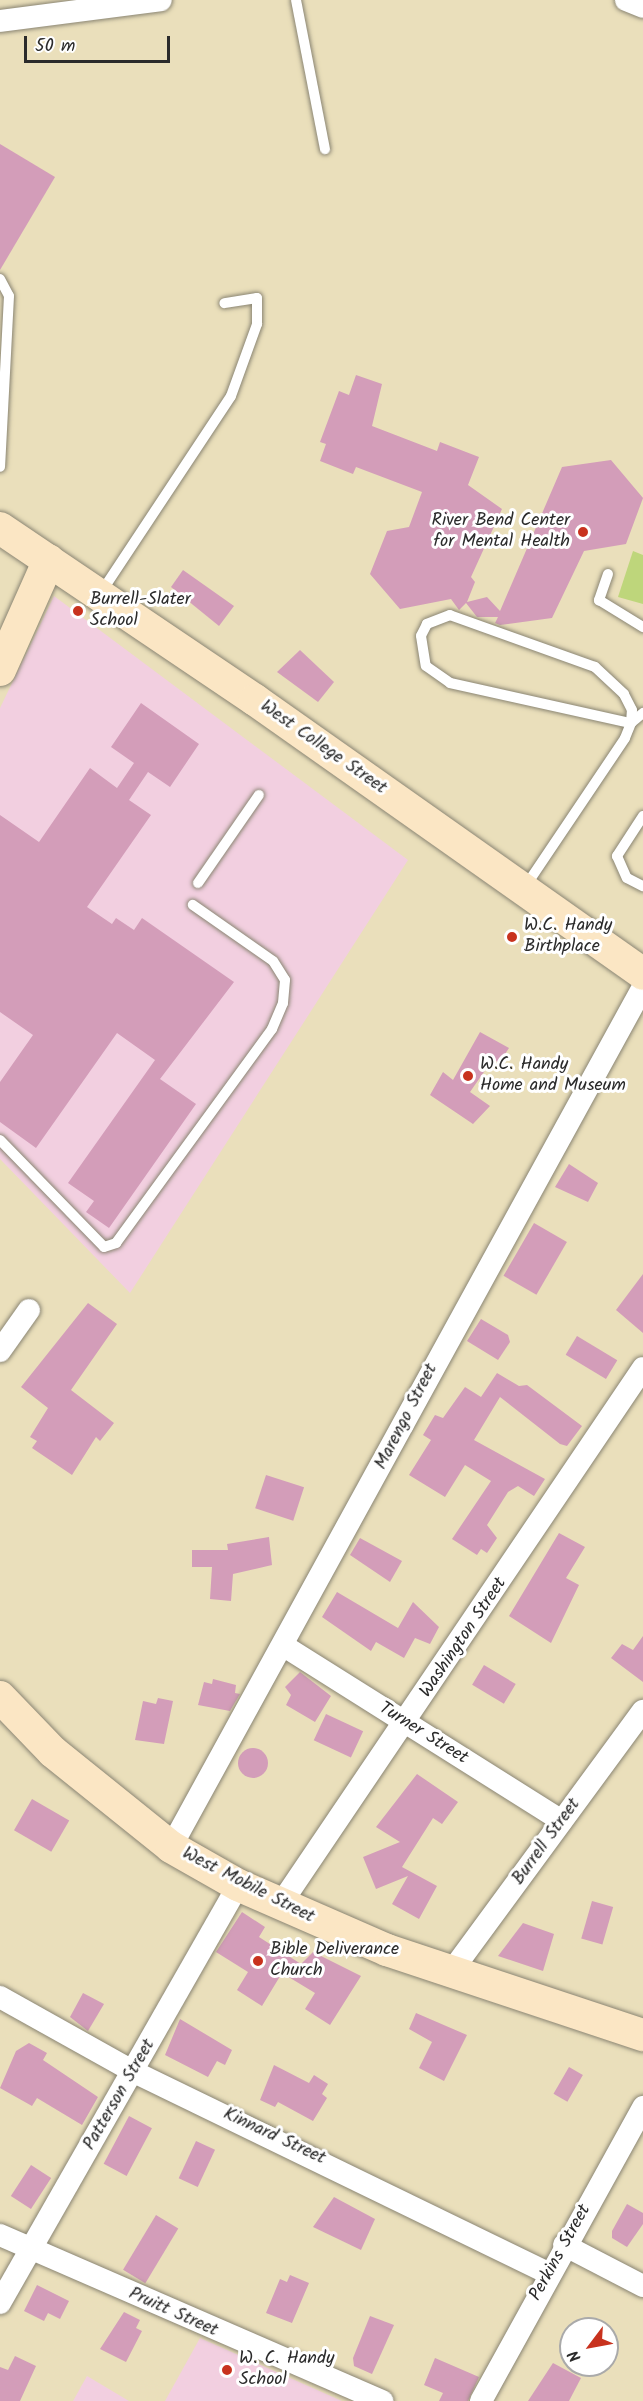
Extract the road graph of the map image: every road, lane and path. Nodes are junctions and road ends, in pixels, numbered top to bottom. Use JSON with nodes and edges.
{"nodes":[{"id":1,"x":161,"y":0,"type":"edge"},
{"id":2,"x":296,"y":0,"type":"edge"},
{"id":3,"x":626,"y":0,"type":"edge"},
{"id":4,"x":643,"y":6,"type":"edge"},
{"id":5,"x":0,"y":21,"type":"edge"},
{"id":6,"x":325,"y":149,"type":"dead end"},
{"id":7,"x":0,"y":279,"type":"edge"},
{"id":8,"x":224,"y":303,"type":"dead end"},
{"id":9,"x":3,"y":319,"type":"edge"},
{"id":10,"x":0,"y":467,"type":"edge"},
{"id":11,"x":0,"y":528,"type":"edge"},
{"id":12,"x":49,"y":560,"type":"junction"},
{"id":13,"x":608,"y":574,"type":"dead end"},
{"id":14,"x":99,"y":594,"type":"junction"},
{"id":15,"x":643,"y":627,"type":"edge"},
{"id":16,"x":0,"y":670,"type":"edge"},
{"id":17,"x":643,"y":713,"type":"edge"},
{"id":18,"x":631,"y":723,"type":"junction"},
{"id":19,"x":259,"y":795,"type":"dead end"},
{"id":20,"x":643,"y":816,"type":"edge"},
{"id":21,"x":198,"y":883,"type":"dead end"},
{"id":22,"x":643,"y":886,"type":"edge"},
{"id":23,"x":523,"y":890,"type":"junction"},
{"id":24,"x":193,"y":905,"type":"dead end"},
{"id":25,"x":643,"y":974,"type":"edge"},
{"id":26,"x":643,"y":987,"type":"edge"},
{"id":27,"x":0,"y":1140,"type":"edge"},
{"id":28,"x":29,"y":1310,"type":"dead end"},
{"id":29,"x":0,"y":1351,"type":"edge"},
{"id":30,"x":643,"y":1368,"type":"edge"},
{"id":31,"x":284,"y":1646,"type":"junction"},
{"id":32,"x":0,"y":1697,"type":"edge"},
{"id":33,"x":643,"y":1711,"type":"edge"},
{"id":34,"x":407,"y":1724,"type":"junction"},
{"id":35,"x":562,"y":1821,"type":"junction"},
{"id":36,"x":171,"y":1847,"type":"junction"},
{"id":37,"x":238,"y":1885,"type":"junction"},
{"id":38,"x":280,"y":1905,"type":"junction"},
{"id":39,"x":451,"y":1972,"type":"junction"},
{"id":40,"x":0,"y":1997,"type":"edge"},
{"id":41,"x":643,"y":2035,"type":"edge"},
{"id":42,"x":134,"y":2072,"type":"junction"},
{"id":43,"x":643,"y":2107,"type":"edge"},
{"id":44,"x":0,"y":2235,"type":"edge"},
{"id":45,"x":564,"y":2245,"type":"junction"},
{"id":46,"x":28,"y":2248,"type":"junction"},
{"id":47,"x":550,"y":2274,"type":"junction"},
{"id":48,"x":643,"y":2286,"type":"edge"},
{"id":49,"x":0,"y":2303,"type":"edge"},
{"id":50,"x":382,"y":2401,"type":"edge"},
{"id":51,"x":482,"y":2401,"type":"edge"}],
"edges":[{"from":1,"to":5,"type":"street"},
{"from":2,"to":6,"type":"lane"},
{"from":3,"to":4,"type":"street"},
{"from":7,"to":9,"type":"lane"},
{"from":8,"to":14,"type":"lane"},
{"from":9,"to":10,"type":"lane"},
{"from":11,"to":12,"type":"street","name":"West College Street"},
{"from":12,"to":14,"type":"street","name":"West College Street"},
{"from":12,"to":16,"type":"street"},
{"from":13,"to":15,"type":"lane"},
{"from":14,"to":23,"type":"street","name":"West College Street"},
{"from":17,"to":18,"type":"lane"},
{"from":18,"to":18,"type":"lane"},
{"from":18,"to":23,"type":"lane"},
{"from":19,"to":21,"type":"lane"},
{"from":20,"to":22,"type":"lane"},
{"from":23,"to":25,"type":"street","name":"West College Street"},
{"from":24,"to":27,"type":"lane"},
{"from":26,"to":31,"type":"street","name":"Marengo Street"},
{"from":28,"to":29,"type":"street"},
{"from":30,"to":34,"type":"street","name":"Washington Street"},
{"from":31,"to":34,"type":"street","name":"Turner Street"},
{"from":31,"to":36,"type":"street","name":"Marengo Street"},
{"from":32,"to":36,"type":"street","name":"West Mobile Street"},
{"from":33,"to":35,"type":"street","name":"Burrell Street"},
{"from":34,"to":35,"type":"street","name":"Turner Street"},
{"from":34,"to":38,"type":"street","name":"Washington Street"},
{"from":35,"to":39,"type":"street","name":"Burrell Street"},
{"from":36,"to":37,"type":"street","name":"West Mobile Street"},
{"from":37,"to":38,"type":"street","name":"West Mobile Street"},
{"from":37,"to":42,"type":"street","name":"Patterson Street"},
{"from":38,"to":39,"type":"street","name":"West Mobile Street"},
{"from":39,"to":41,"type":"street","name":"West Mobile Street"},
{"from":40,"to":42,"type":"street","name":"Kinnard Street"},
{"from":42,"to":46,"type":"street","name":"Patterson Street"},
{"from":42,"to":47,"type":"street","name":"Kinnard Street"},
{"from":43,"to":45,"type":"street","name":"Perkins Street"},
{"from":44,"to":46,"type":"street","name":"Pruitt Street"},
{"from":45,"to":47,"type":"street","name":"Perkins Street"},
{"from":45,"to":48,"type":"street"},
{"from":46,"to":49,"type":"street","name":"Patterson Street"},
{"from":46,"to":50,"type":"street","name":"Pruitt Street"},
{"from":47,"to":51,"type":"street","name":"Perkins Street"}]}
